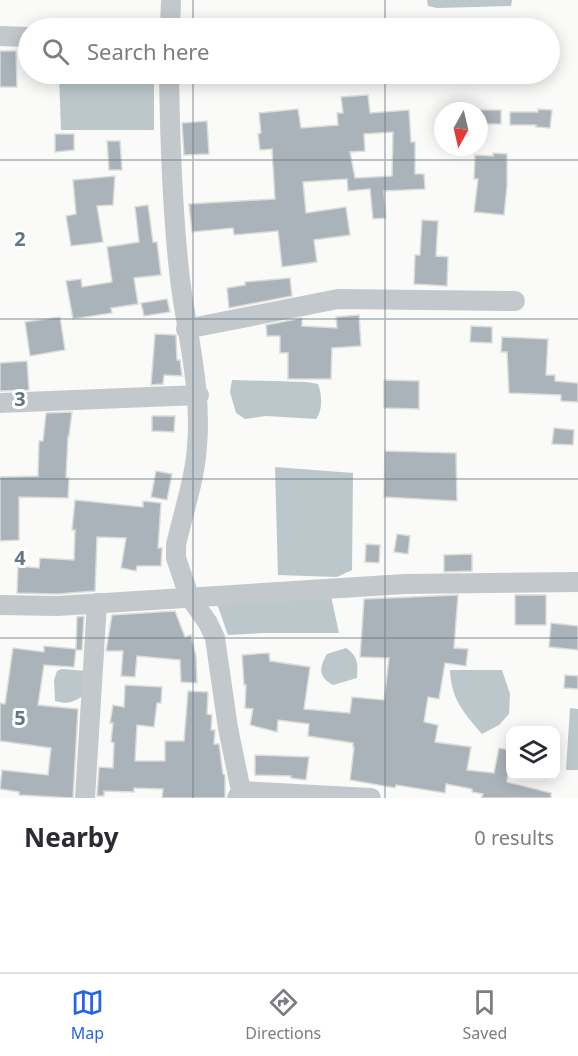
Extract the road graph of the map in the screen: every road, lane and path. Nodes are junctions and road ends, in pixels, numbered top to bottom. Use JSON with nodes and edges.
{"nodes":[{"id":1,"x":171,"y":0,"type":"edge"},
{"id":2,"x":170,"y":18,"type":"edge"},
{"id":3,"x":0,"y":36,"type":"edge"},
{"id":4,"x":18,"y":37,"type":"edge"},
{"id":5,"x":169,"y":84,"type":"edge"},
{"id":6,"x":515,"y":301,"type":"dead end"},
{"id":7,"x":186,"y":329,"type":"junction"},
{"id":8,"x":199,"y":395,"type":"junction"},
{"id":9,"x":0,"y":403,"type":"edge"},
{"id":10,"x":578,"y":582,"type":"edge"},
{"id":11,"x":189,"y":596,"type":"junction"},
{"id":12,"x":97,"y":603,"type":"junction"},
{"id":13,"x":0,"y":605,"type":"edge"},
{"id":14,"x":239,"y":795,"type":"edge"},
{"id":15,"x":85,"y":798,"type":"edge"},
{"id":16,"x":371,"y":798,"type":"edge"}],
"edges":[{"from":1,"to":2,"type":"street"},
{"from":3,"to":4,"type":"street"},
{"from":5,"to":7,"type":"street"},
{"from":6,"to":7,"type":"street"},
{"from":7,"to":8,"type":"street"},
{"from":8,"to":9,"type":"street"},
{"from":8,"to":11,"type":"street"},
{"from":10,"to":11,"type":"street"},
{"from":11,"to":12,"type":"street"},
{"from":11,"to":14,"type":"street"},
{"from":12,"to":13,"type":"street"},
{"from":12,"to":15,"type":"street"},
{"from":14,"to":16,"type":"street"}]}
